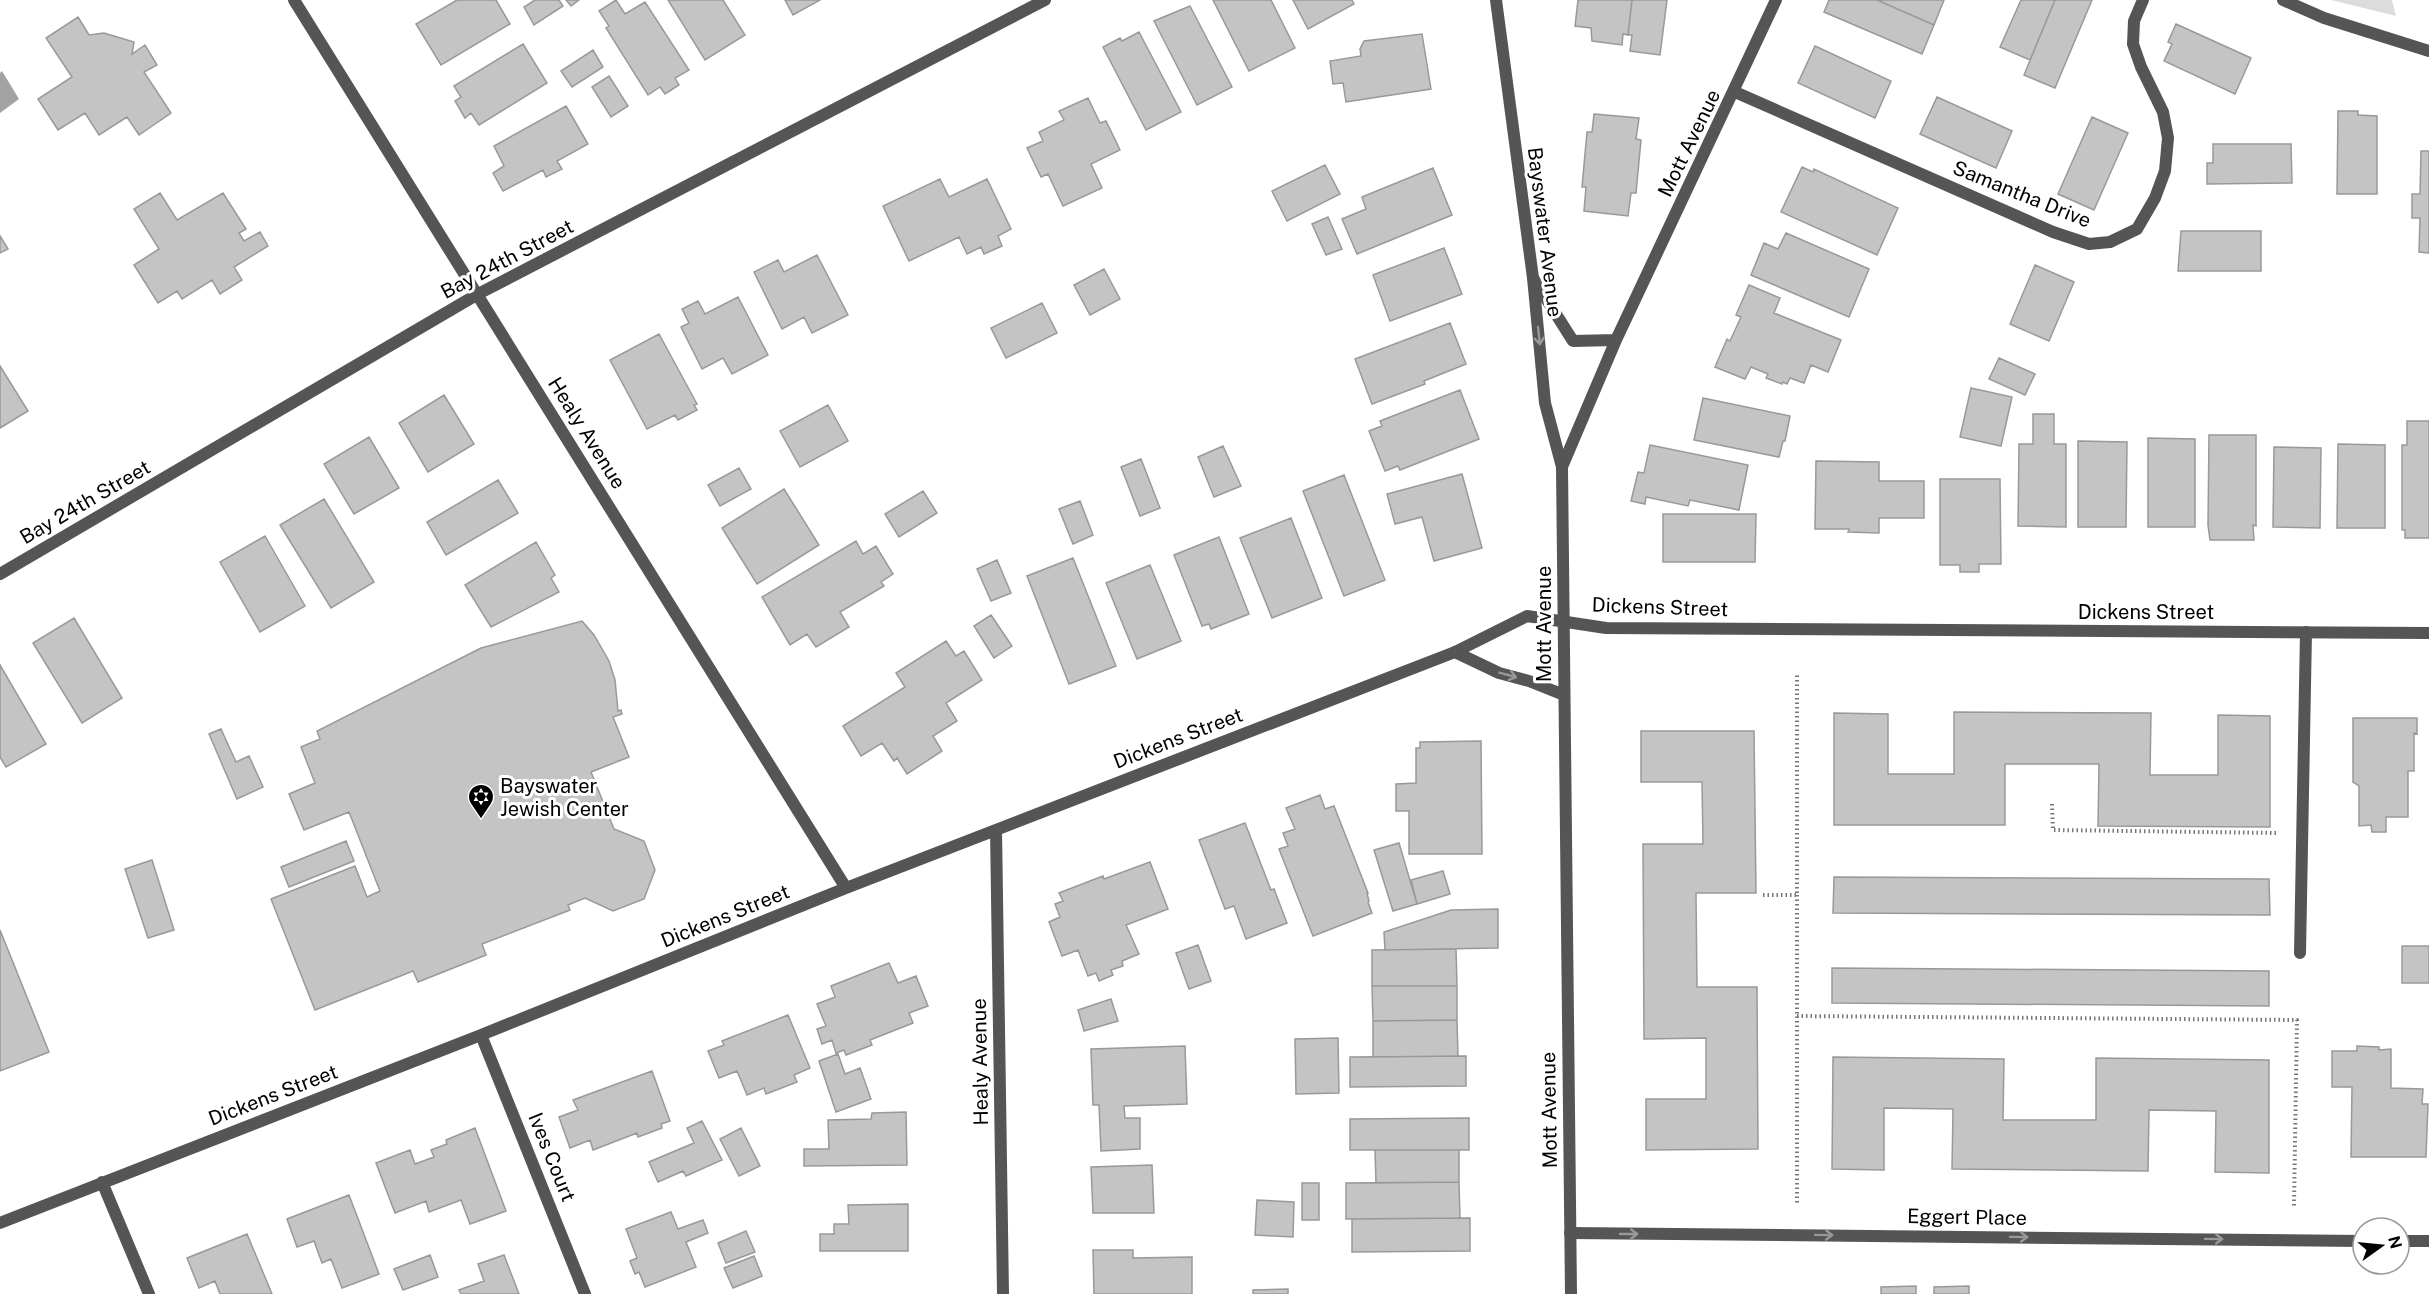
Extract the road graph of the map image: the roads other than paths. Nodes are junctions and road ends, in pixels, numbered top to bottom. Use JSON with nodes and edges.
{"nodes":[{"id":1,"x":294,"y":0,"type":"edge"},
{"id":2,"x":1045,"y":0,"type":"edge"},
{"id":3,"x":1496,"y":0,"type":"edge"},
{"id":4,"x":1776,"y":0,"type":"edge"},
{"id":5,"x":2143,"y":0,"type":"edge"},
{"id":6,"x":2283,"y":0,"type":"edge"},
{"id":7,"x":2429,"y":51,"type":"edge"},
{"id":8,"x":1735,"y":92,"type":"junction"},
{"id":9,"x":1533,"y":278,"type":"junction"},
{"id":10,"x":478,"y":294,"type":"junction"},
{"id":11,"x":1616,"y":340,"type":"junction"},
{"id":12,"x":1562,"y":466,"type":"junction"},
{"id":13,"x":0,"y":574,"type":"edge"},
{"id":14,"x":1564,"y":622,"type":"junction"},
{"id":15,"x":2306,"y":632,"type":"junction"},
{"id":16,"x":2429,"y":633,"type":"edge"},
{"id":17,"x":1455,"y":652,"type":"junction"},
{"id":18,"x":1564,"y":695,"type":"junction"},
{"id":19,"x":996,"y":830,"type":"junction"},
{"id":20,"x":846,"y":888,"type":"junction"},
{"id":21,"x":2300,"y":953,"type":"dead end"},
{"id":22,"x":482,"y":1035,"type":"junction"},
{"id":23,"x":102,"y":1182,"type":"junction"},
{"id":24,"x":0,"y":1223,"type":"edge"},
{"id":25,"x":1570,"y":1233,"type":"junction"},
{"id":26,"x":2351,"y":1240,"type":"edge"},
{"id":27,"x":2411,"y":1241,"type":"edge"},
{"id":28,"x":2429,"y":1241,"type":"edge"},
{"id":29,"x":149,"y":1294,"type":"edge"},
{"id":30,"x":585,"y":1294,"type":"edge"},
{"id":31,"x":1003,"y":1294,"type":"edge"},
{"id":32,"x":1571,"y":1294,"type":"edge"}],
"edges":[{"from":1,"to":10,"type":"street","name":"Healy Avenue"},
{"from":2,"to":10,"type":"street","name":"Bay 24th Street"},
{"from":3,"to":9,"type":"street","name":"Bayswater Avenue"},
{"from":4,"to":8,"type":"street","name":"Mott Avenue"},
{"from":5,"to":8,"type":"street","name":"Samantha Drive"},
{"from":6,"to":7,"type":"street"},
{"from":8,"to":11,"type":"street","name":"Mott Avenue"},
{"from":9,"to":11,"type":"street"},
{"from":9,"to":12,"type":"street","name":"Bayswater Avenue","one_way":true},
{"from":10,"to":13,"type":"street","name":"Bay 24th Street"},
{"from":10,"to":20,"type":"street","name":"Healy Avenue"},
{"from":11,"to":12,"type":"street","name":"Mott Avenue"},
{"from":12,"to":14,"type":"street","name":"Mott Avenue"},
{"from":14,"to":15,"type":"street","name":"Dickens Street"},
{"from":14,"to":17,"type":"street","name":"Dickens Street"},
{"from":14,"to":18,"type":"street","name":"Mott Avenue"},
{"from":15,"to":16,"type":"street","name":"Dickens Street"},
{"from":15,"to":21,"type":"street"},
{"from":17,"to":18,"type":"street","one_way":true},
{"from":17,"to":19,"type":"street","name":"Dickens Street"},
{"from":18,"to":25,"type":"street","name":"Mott Avenue"},
{"from":19,"to":20,"type":"street","name":"Dickens Street"},
{"from":19,"to":31,"type":"street","name":"Healy Avenue"},
{"from":20,"to":22,"type":"street","name":"Dickens Street"},
{"from":22,"to":23,"type":"street","name":"Dickens Street"},
{"from":22,"to":30,"type":"street","name":"Ives Court"},
{"from":23,"to":24,"type":"street","name":"Dickens Street"},
{"from":23,"to":29,"type":"street"},
{"from":25,"to":26,"type":"street","name":"Eggert Place","one_way":true},
{"from":25,"to":32,"type":"street","name":"Mott Avenue"},
{"from":27,"to":28,"type":"street"}]}
